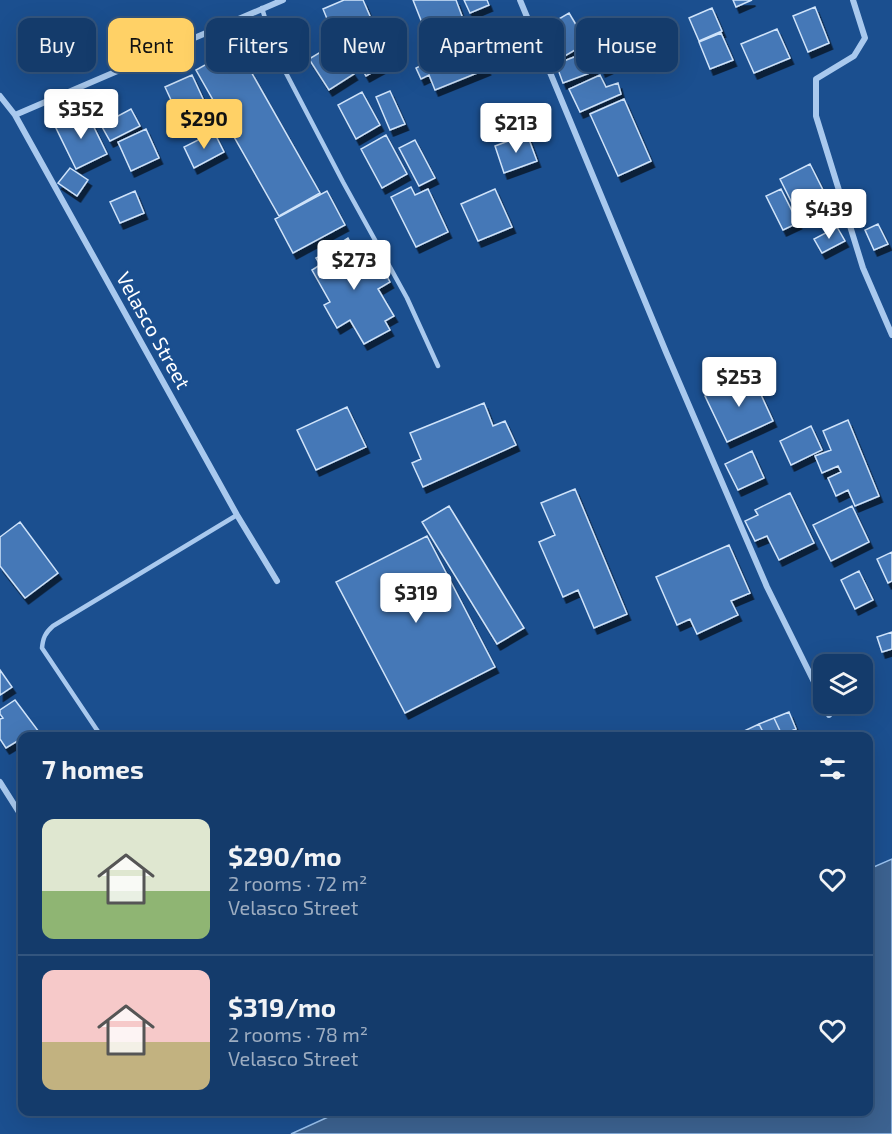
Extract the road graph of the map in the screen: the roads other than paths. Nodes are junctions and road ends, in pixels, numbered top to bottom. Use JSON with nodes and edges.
{"nodes":[{"id":1,"x":283,"y":0,"type":"edge"},
{"id":2,"x":520,"y":0,"type":"edge"},
{"id":3,"x":852,"y":0,"type":"edge"},
{"id":4,"x":262,"y":8,"type":"junction"},
{"id":5,"x":0,"y":96,"type":"edge"},
{"id":6,"x":15,"y":115,"type":"junction"},
{"id":7,"x":892,"y":335,"type":"edge"},
{"id":8,"x":438,"y":366,"type":"dead end"},
{"id":9,"x":237,"y":515,"type":"junction"},
{"id":10,"x":277,"y":581,"type":"dead end"},
{"id":11,"x":813,"y":681,"type":"edge"},
{"id":12,"x":98,"y":732,"type":"edge"},
{"id":13,"x":0,"y":782,"type":"edge"},
{"id":14,"x":18,"y":811,"type":"edge"}],
"edges":[{"from":1,"to":4,"type":"street"},
{"from":2,"to":11,"type":"street"},
{"from":3,"to":7,"type":"street"},
{"from":4,"to":6,"type":"street"},
{"from":4,"to":8,"type":"lane"},
{"from":5,"to":6,"type":"street","name":"Velasco Street"},
{"from":6,"to":9,"type":"street","name":"Velasco Street"},
{"from":9,"to":10,"type":"street","name":"Velasco Street"},
{"from":9,"to":12,"type":"lane"},
{"from":13,"to":14,"type":"street"}]}
